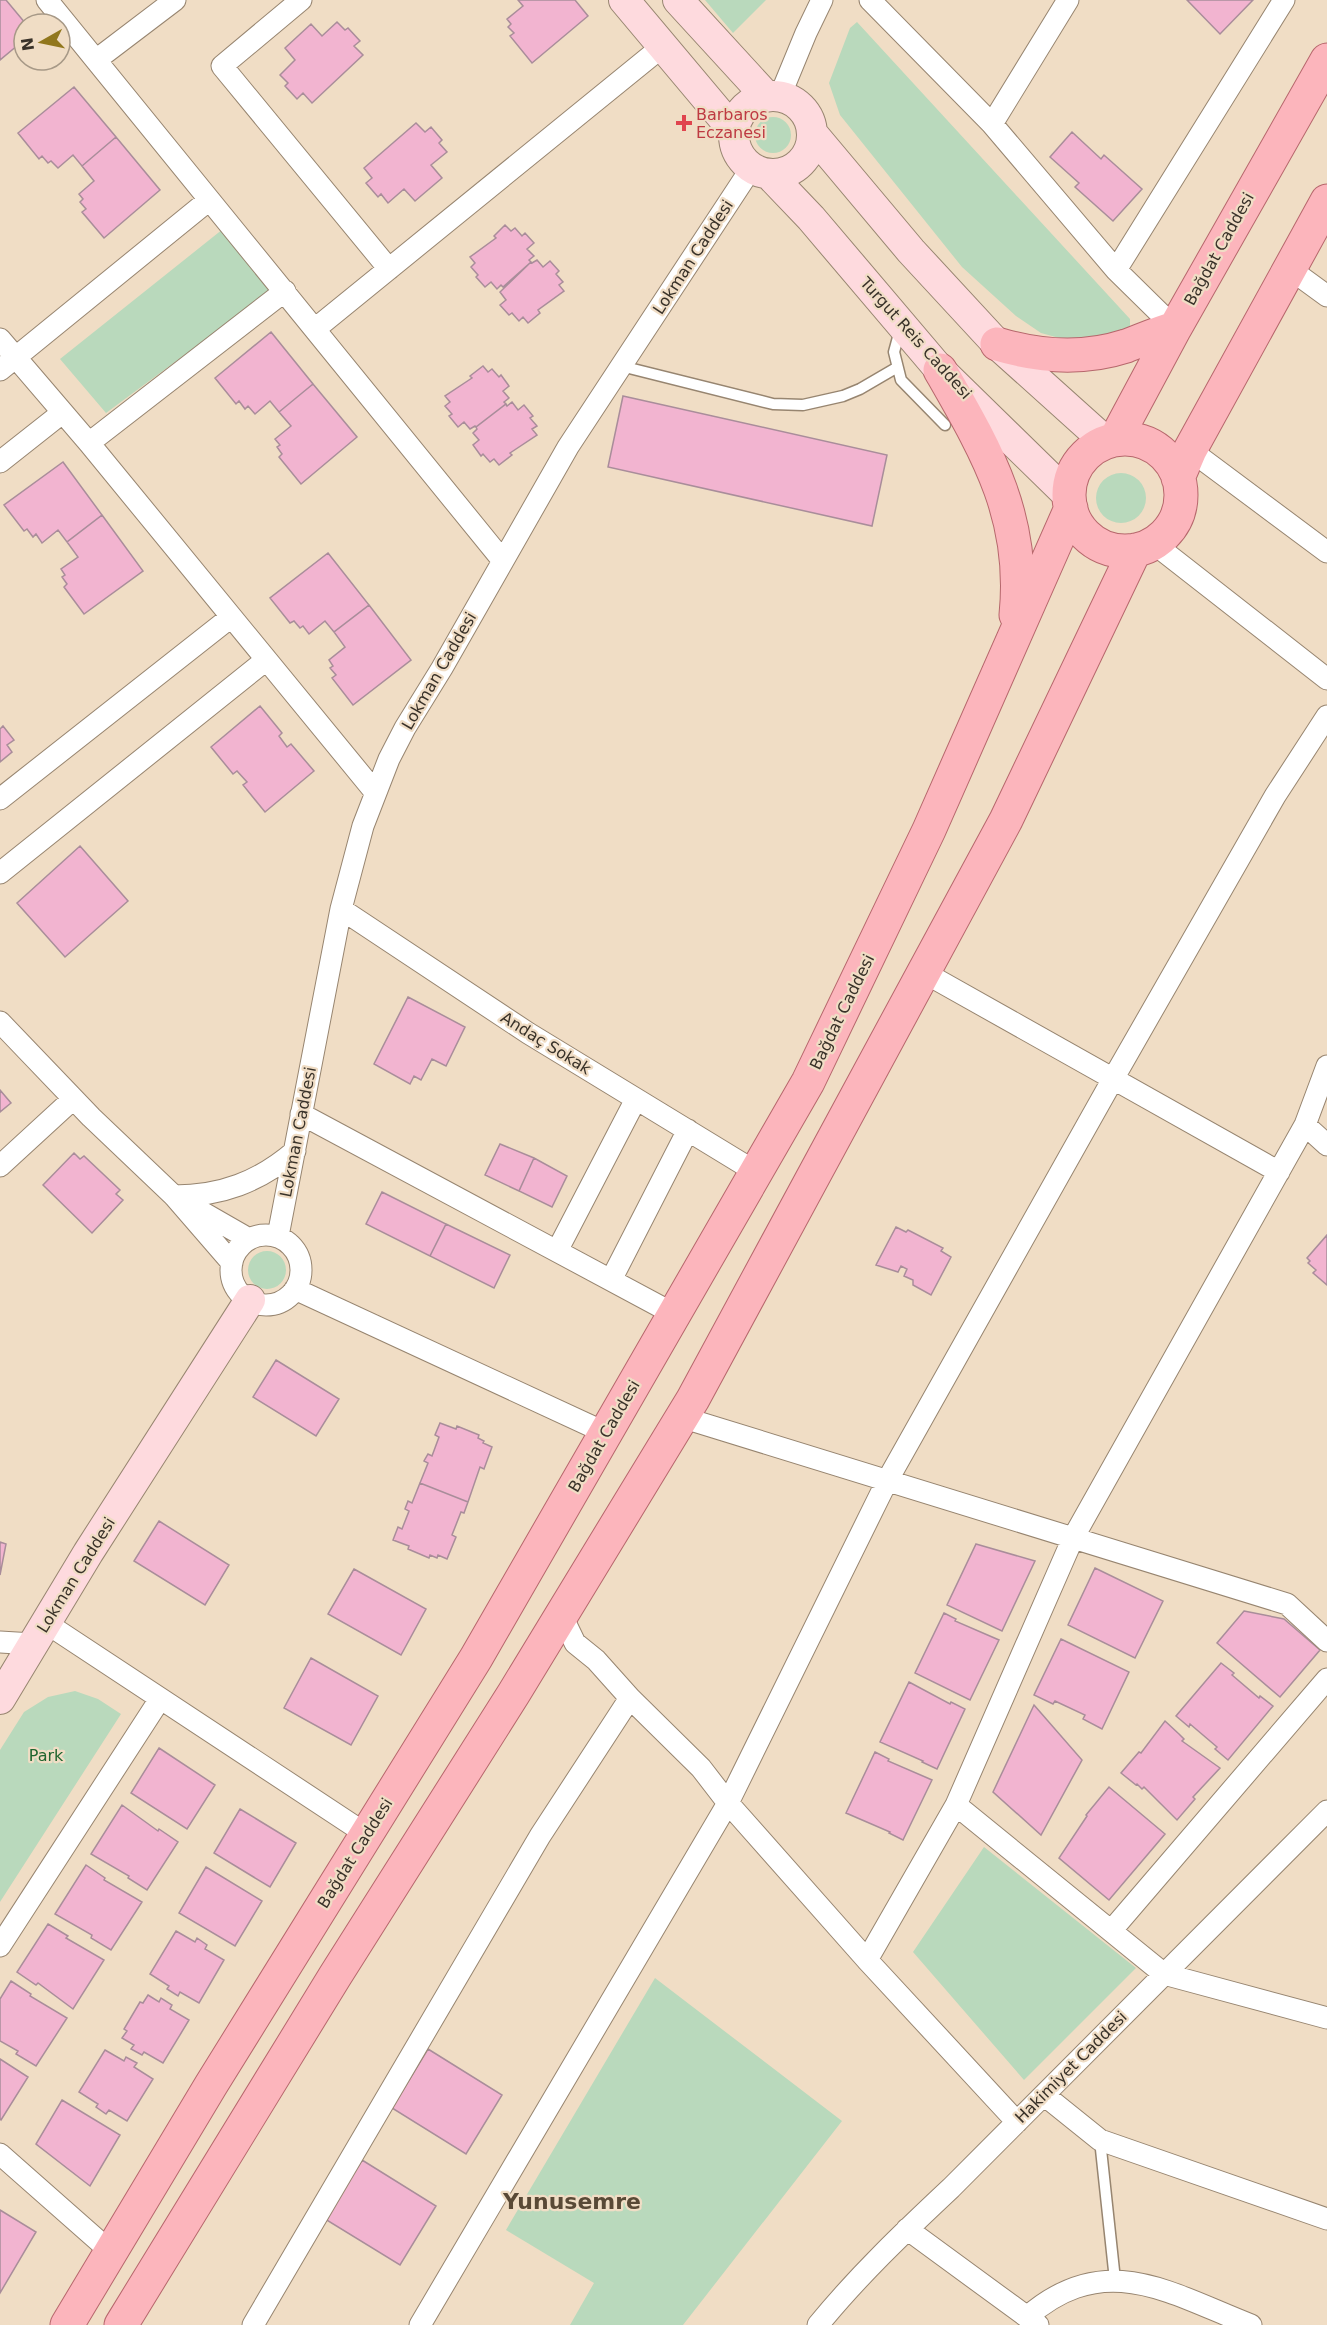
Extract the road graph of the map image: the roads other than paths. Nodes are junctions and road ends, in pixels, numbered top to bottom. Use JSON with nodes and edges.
{"nodes":[{"id":1,"x":47,"y":0,"type":"edge"},
{"id":2,"x":175,"y":0,"type":"edge"},
{"id":3,"x":300,"y":0,"type":"edge"},
{"id":4,"x":624,"y":0,"type":"edge"},
{"id":5,"x":678,"y":0,"type":"edge"},
{"id":6,"x":822,"y":0,"type":"edge"},
{"id":7,"x":870,"y":0,"type":"edge"},
{"id":8,"x":1068,"y":0,"type":"edge"},
{"id":9,"x":1284,"y":0,"type":"edge"},
{"id":10,"x":663,"y":46,"type":"junction"},
{"id":11,"x":96,"y":60,"type":"junction"},
{"id":12,"x":1327,"y":60,"type":"edge"},
{"id":13,"x":773,"y":96,"type":"junction"},
{"id":14,"x":992,"y":124,"type":"junction"},
{"id":15,"x":734,"y":131,"type":"junction"},
{"id":16,"x":812,"y":133,"type":"junction"},
{"id":17,"x":760,"y":171,"type":"junction"},
{"id":18,"x":209,"y":200,"type":"junction"},
{"id":19,"x":1327,"y":201,"type":"edge"},
{"id":20,"x":389,"y":269,"type":"junction"},
{"id":21,"x":1290,"y":269,"type":"junction"},
{"id":22,"x":1116,"y":270,"type":"junction"},
{"id":23,"x":285,"y":291,"type":"junction"},
{"id":24,"x":1327,"y":296,"type":"edge"},
{"id":25,"x":901,"y":324,"type":"junction"},
{"id":26,"x":1175,"y":328,"type":"junction"},
{"id":27,"x":315,"y":329,"type":"junction"},
{"id":28,"x":0,"y":339,"type":"edge"},
{"id":29,"x":997,"y":344,"type":"junction"},
{"id":30,"x":8,"y":364,"type":"edge"},
{"id":31,"x":621,"y":366,"type":"junction"},
{"id":32,"x":896,"y":368,"type":"junction"},
{"id":33,"x":940,"y":370,"type":"junction"},
{"id":34,"x":62,"y":413,"type":"junction"},
{"id":35,"x":945,"y":425,"type":"dead end"},
{"id":36,"x":1110,"y":441,"type":"junction"},
{"id":37,"x":89,"y":443,"type":"junction"},
{"id":38,"x":0,"y":462,"type":"edge"},
{"id":39,"x":1184,"y":464,"type":"junction"},
{"id":40,"x":1070,"y":502,"type":"junction"},
{"id":41,"x":1144,"y":547,"type":"junction"},
{"id":42,"x":1327,"y":552,"type":"edge"},
{"id":43,"x":503,"y":561,"type":"junction"},
{"id":44,"x":231,"y":617,"type":"junction"},
{"id":45,"x":1011,"y":644,"type":"junction"},
{"id":46,"x":266,"y":660,"type":"junction"},
{"id":47,"x":1327,"y":679,"type":"edge"},
{"id":48,"x":1327,"y":716,"type":"edge"},
{"id":49,"x":375,"y":792,"type":"junction"},
{"id":50,"x":0,"y":800,"type":"edge"},
{"id":51,"x":0,"y":873,"type":"edge"},
{"id":52,"x":340,"y":909,"type":"junction"},
{"id":53,"x":925,"y":973,"type":"junction"},
{"id":54,"x":0,"y":1022,"type":"edge"},
{"id":55,"x":1327,"y":1066,"type":"edge"},
{"id":56,"x":1113,"y":1079,"type":"junction"},
{"id":57,"x":73,"y":1099,"type":"junction"},
{"id":58,"x":636,"y":1099,"type":"junction"},
{"id":59,"x":302,"y":1114,"type":"junction"},
{"id":60,"x":1305,"y":1125,"type":"junction"},
{"id":61,"x":688,"y":1130,"type":"junction"},
{"id":62,"x":1327,"y":1145,"type":"edge"},
{"id":63,"x":294,"y":1151,"type":"junction"},
{"id":64,"x":0,"y":1166,"type":"edge"},
{"id":65,"x":756,"y":1172,"type":"junction"},
{"id":66,"x":1279,"y":1172,"type":"junction"},
{"id":67,"x":174,"y":1196,"type":"junction"},
{"id":68,"x":278,"y":1236,"type":"junction"},
{"id":69,"x":249,"y":1239,"type":"junction"},
{"id":70,"x":557,"y":1251,"type":"junction"},
{"id":71,"x":232,"y":1263,"type":"junction"},
{"id":72,"x":611,"y":1280,"type":"junction"},
{"id":73,"x":296,"y":1289,"type":"junction"},
{"id":74,"x":250,"y":1300,"type":"junction"},
{"id":75,"x":675,"y":1314,"type":"junction"},
{"id":76,"x":681,"y":1417,"type":"junction"},
{"id":77,"x":606,"y":1433,"type":"junction"},
{"id":78,"x":887,"y":1480,"type":"junction"},
{"id":79,"x":1073,"y":1538,"type":"junction"},
{"id":80,"x":561,"y":1614,"type":"junction"},
{"id":81,"x":39,"y":1634,"type":"junction"},
{"id":82,"x":1327,"y":1641,"type":"edge"},
{"id":83,"x":0,"y":1642,"type":"edge"},
{"id":84,"x":1327,"y":1679,"type":"edge"},
{"id":85,"x":630,"y":1698,"type":"junction"},
{"id":86,"x":0,"y":1699,"type":"edge"},
{"id":87,"x":160,"y":1699,"type":"junction"},
{"id":88,"x":728,"y":1803,"type":"junction"},
{"id":89,"x":956,"y":1805,"type":"junction"},
{"id":90,"x":1327,"y":1811,"type":"edge"},
{"id":91,"x":366,"y":1834,"type":"junction"},
{"id":92,"x":1111,"y":1931,"type":"junction"},
{"id":93,"x":0,"y":1946,"type":"edge"},
{"id":94,"x":867,"y":1960,"type":"junction"},
{"id":95,"x":1164,"y":1974,"type":"junction"},
{"id":96,"x":1327,"y":2018,"type":"edge"},
{"id":97,"x":1044,"y":2095,"type":"junction"},
{"id":98,"x":1017,"y":2122,"type":"junction"},
{"id":99,"x":1100,"y":2140,"type":"junction"},
{"id":100,"x":0,"y":2154,"type":"edge"},
{"id":101,"x":1327,"y":2219,"type":"edge"},
{"id":102,"x":907,"y":2229,"type":"junction"},
{"id":103,"x":111,"y":2252,"type":"junction"},
{"id":104,"x":1115,"y":2280,"type":"junction"},
{"id":105,"x":1033,"y":2321,"type":"edge"},
{"id":106,"x":67,"y":2325,"type":"edge"},
{"id":107,"x":121,"y":2325,"type":"edge"},
{"id":108,"x":253,"y":2325,"type":"edge"},
{"id":109,"x":420,"y":2325,"type":"edge"},
{"id":110,"x":818,"y":2325,"type":"edge"},
{"id":111,"x":1251,"y":2325,"type":"edge"}],
"edges":[{"from":1,"to":11,"type":"street"},
{"from":2,"to":11,"type":"street"},
{"from":3,"to":20,"type":"street"},
{"from":4,"to":10,"type":"street"},
{"from":5,"to":13,"type":"street"},
{"from":6,"to":13,"type":"street"},
{"from":7,"to":14,"type":"street"},
{"from":8,"to":14,"type":"street"},
{"from":9,"to":22,"type":"street"},
{"from":10,"to":15,"type":"street"},
{"from":10,"to":20,"type":"street"},
{"from":11,"to":18,"type":"street"},
{"from":12,"to":26,"type":"main road","name":"Bağdat Caddesi"},
{"from":13,"to":15,"type":"street"},
{"from":13,"to":16,"type":"street"},
{"from":14,"to":22,"type":"street"},
{"from":15,"to":17,"type":"street"},
{"from":16,"to":17,"type":"street"},
{"from":16,"to":29,"type":"street"},
{"from":17,"to":25,"type":"street","name":"Turgut Reis Caddesi"},
{"from":17,"to":31,"type":"street","name":"Lokman Caddesi"},
{"from":18,"to":23,"type":"street"},
{"from":18,"to":30,"type":"street"},
{"from":19,"to":21,"type":"main road"},
{"from":20,"to":27,"type":"street"},
{"from":21,"to":24,"type":"street"},
{"from":21,"to":39,"type":"main road"},
{"from":22,"to":26,"type":"street"},
{"from":23,"to":27,"type":"street"},
{"from":23,"to":37,"type":"street"},
{"from":25,"to":32,"type":"lane"},
{"from":25,"to":33,"type":"street","name":"Turgut Reis Caddesi"},
{"from":26,"to":29,"type":"main road"},
{"from":26,"to":36,"type":"main road","name":"Bağdat Caddesi"},
{"from":27,"to":43,"type":"street"},
{"from":28,"to":30,"type":"street"},
{"from":29,"to":36,"type":"street"},
{"from":30,"to":34,"type":"street"},
{"from":31,"to":32,"type":"lane"},
{"from":31,"to":43,"type":"street","name":"Lokman Caddesi"},
{"from":32,"to":35,"type":"lane"},
{"from":33,"to":40,"type":"street","name":"Turgut Reis Caddesi"},
{"from":33,"to":45,"type":"main road"},
{"from":34,"to":37,"type":"street"},
{"from":34,"to":38,"type":"street"},
{"from":36,"to":39,"type":"main road"},
{"from":36,"to":40,"type":"main road"},
{"from":37,"to":44,"type":"street"},
{"from":39,"to":41,"type":"main road"},
{"from":39,"to":42,"type":"street"},
{"from":40,"to":41,"type":"main road"},
{"from":40,"to":45,"type":"main road","name":"Bağdat Caddesi"},
{"from":41,"to":47,"type":"street"},
{"from":41,"to":53,"type":"main road"},
{"from":43,"to":49,"type":"street","name":"Lokman Caddesi"},
{"from":44,"to":46,"type":"street"},
{"from":44,"to":50,"type":"street"},
{"from":45,"to":65,"type":"main road","name":"Bağdat Caddesi"},
{"from":46,"to":49,"type":"street"},
{"from":46,"to":51,"type":"street"},
{"from":48,"to":56,"type":"street"},
{"from":49,"to":52,"type":"street","name":"Lokman Caddesi"},
{"from":52,"to":58,"type":"street","name":"Andaç Sokak"},
{"from":52,"to":59,"type":"street","name":"Lokman Caddesi"},
{"from":53,"to":56,"type":"street"},
{"from":53,"to":76,"type":"main road"},
{"from":54,"to":57,"type":"street"},
{"from":55,"to":60,"type":"street"},
{"from":56,"to":66,"type":"street"},
{"from":56,"to":78,"type":"street"},
{"from":57,"to":64,"type":"street"},
{"from":57,"to":67,"type":"street"},
{"from":58,"to":61,"type":"street","name":"Andaç Sokak"},
{"from":58,"to":70,"type":"street"},
{"from":59,"to":63,"type":"street","name":"Lokman Caddesi"},
{"from":59,"to":70,"type":"street"},
{"from":60,"to":62,"type":"street"},
{"from":60,"to":66,"type":"street"},
{"from":61,"to":65,"type":"street","name":"Andaç Sokak"},
{"from":61,"to":72,"type":"street"},
{"from":63,"to":67,"type":"street"},
{"from":63,"to":68,"type":"street","name":"Lokman Caddesi"},
{"from":65,"to":75,"type":"main road","name":"Bağdat Caddesi"},
{"from":66,"to":79,"type":"street"},
{"from":67,"to":69,"type":"street"},
{"from":67,"to":71,"type":"street"},
{"from":68,"to":69,"type":"street"},
{"from":68,"to":73,"type":"street"},
{"from":69,"to":71,"type":"street"},
{"from":70,"to":72,"type":"street"},
{"from":71,"to":74,"type":"street"},
{"from":72,"to":75,"type":"street"},
{"from":73,"to":74,"type":"street"},
{"from":73,"to":77,"type":"street"},
{"from":74,"to":81,"type":"street","name":"Lokman Caddesi"},
{"from":75,"to":77,"type":"main road","name":"Bağdat Caddesi"},
{"from":76,"to":78,"type":"street"},
{"from":76,"to":80,"type":"main road"},
{"from":77,"to":91,"type":"main road","name":"Bağdat Caddesi"},
{"from":78,"to":79,"type":"street"},
{"from":78,"to":88,"type":"street"},
{"from":79,"to":82,"type":"street"},
{"from":79,"to":89,"type":"street"},
{"from":80,"to":85,"type":"street"},
{"from":80,"to":107,"type":"main road"},
{"from":81,"to":83,"type":"street"},
{"from":81,"to":86,"type":"street","name":"Lokman Caddesi"},
{"from":81,"to":87,"type":"street"},
{"from":84,"to":92,"type":"street"},
{"from":85,"to":88,"type":"street"},
{"from":85,"to":108,"type":"street"},
{"from":87,"to":91,"type":"street"},
{"from":87,"to":93,"type":"street"},
{"from":88,"to":94,"type":"street"},
{"from":88,"to":109,"type":"street"},
{"from":89,"to":92,"type":"street"},
{"from":89,"to":94,"type":"street"},
{"from":90,"to":95,"type":"street","name":"Hakimiyet Caddesi"},
{"from":91,"to":103,"type":"main road","name":"Bağdat Caddesi"},
{"from":92,"to":95,"type":"street"},
{"from":94,"to":98,"type":"street"},
{"from":95,"to":96,"type":"street"},
{"from":95,"to":97,"type":"street","name":"Hakimiyet Caddesi"},
{"from":97,"to":98,"type":"street","name":"Hakimiyet Caddesi"},
{"from":97,"to":99,"type":"street"},
{"from":98,"to":102,"type":"street","name":"Hakimiyet Caddesi"},
{"from":99,"to":101,"type":"street"},
{"from":99,"to":104,"type":"lane"},
{"from":100,"to":103,"type":"street"},
{"from":102,"to":105,"type":"street"},
{"from":102,"to":110,"type":"street","name":"Hakimiyet Caddesi"},
{"from":103,"to":106,"type":"main road","name":"Bağdat Caddesi"},
{"from":104,"to":105,"type":"street"},
{"from":104,"to":111,"type":"street"}]}
